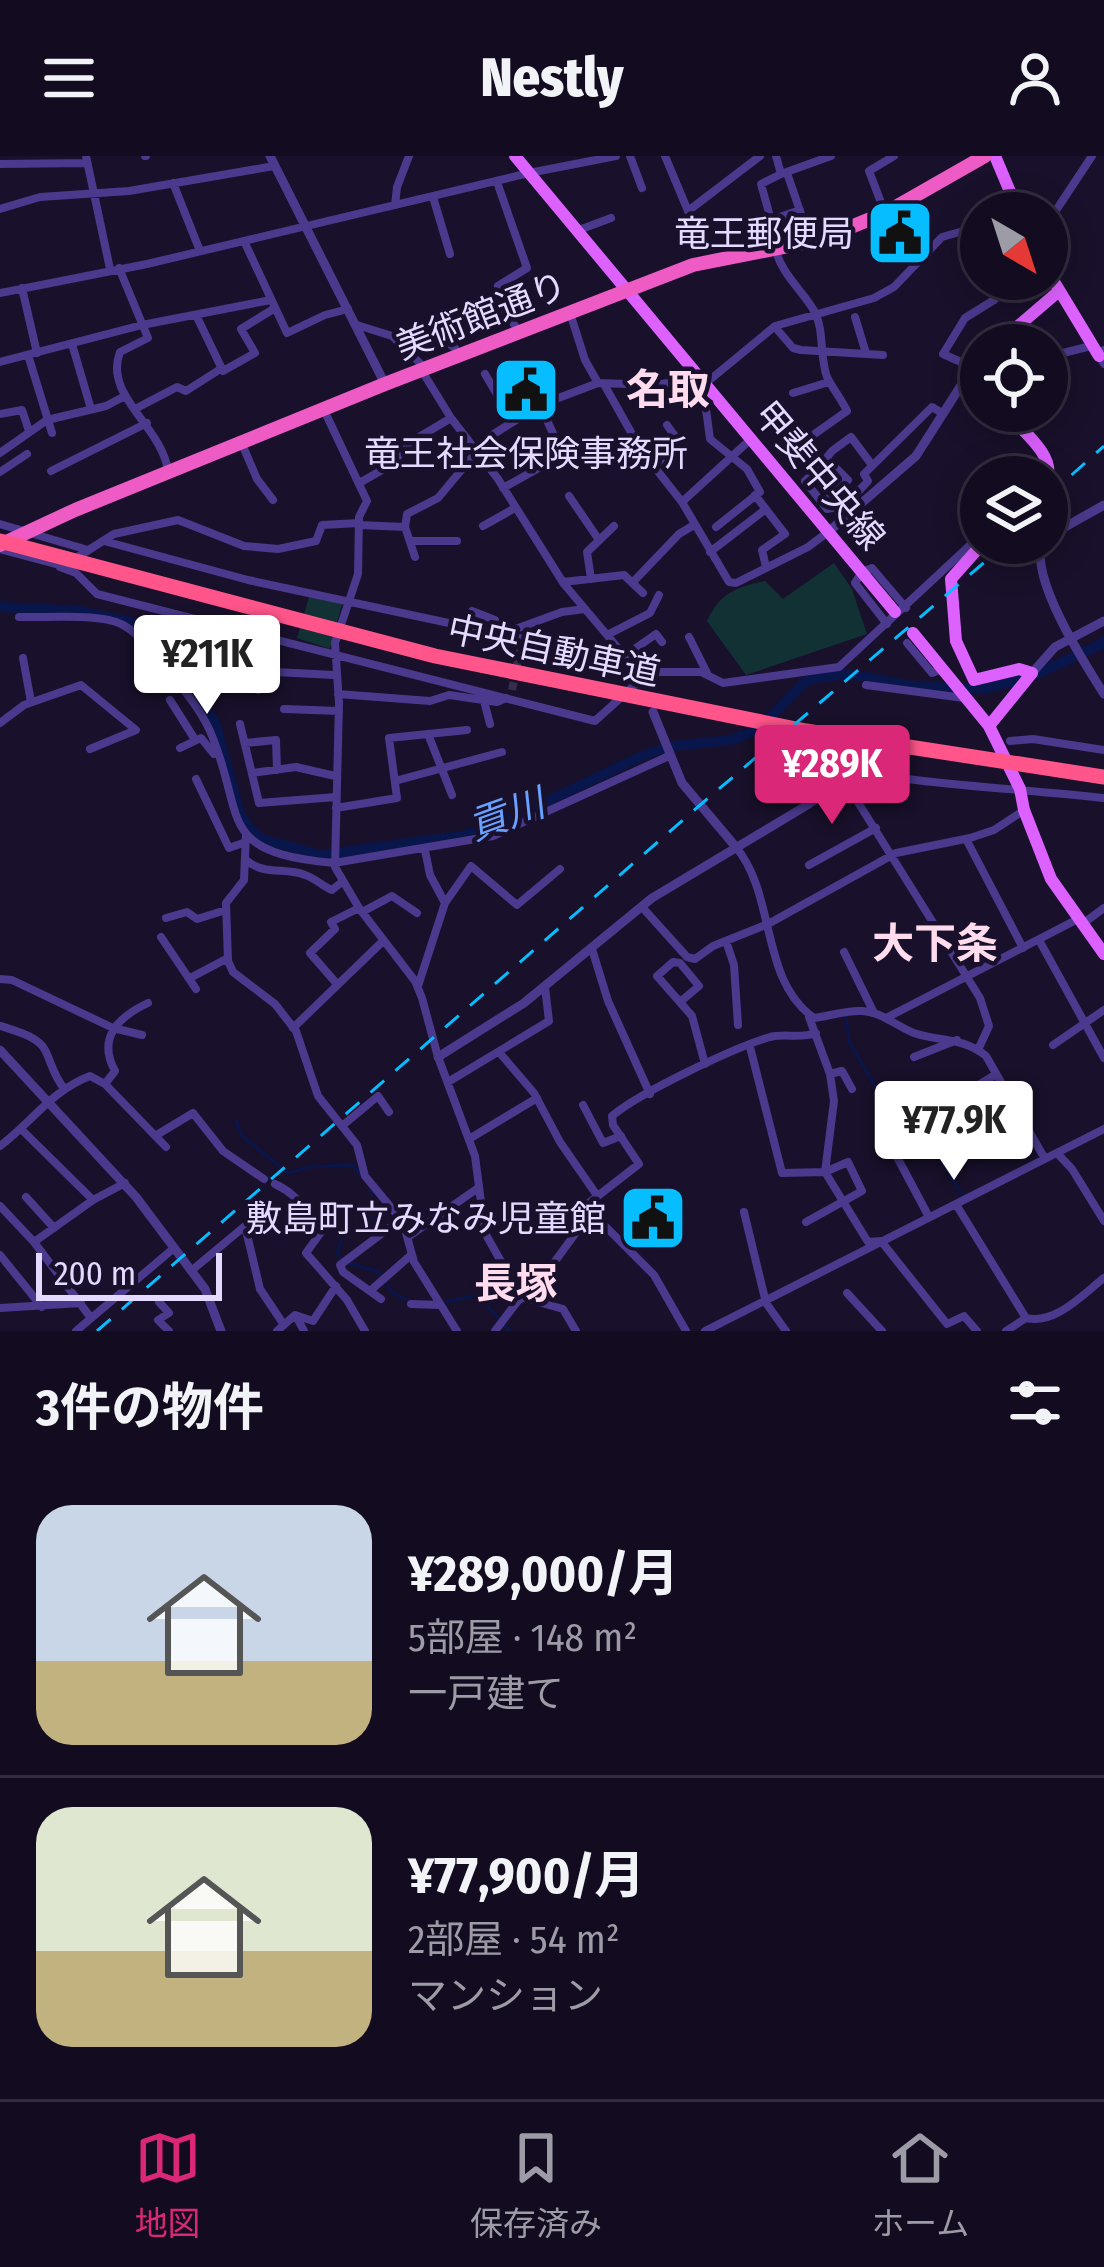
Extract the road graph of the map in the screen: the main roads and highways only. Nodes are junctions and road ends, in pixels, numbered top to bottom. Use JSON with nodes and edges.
{"nodes":[{"id":1,"x":515,"y":156,"type":"edge"},
{"id":2,"x":985,"y":156,"type":"edge"},
{"id":3,"x":995,"y":156,"type":"edge"},
{"id":4,"x":1010,"y":192,"type":"edge"},
{"id":5,"x":627,"y":291,"type":"junction"},
{"id":6,"x":1048,"y":300,"type":"edge"},
{"id":7,"x":1065,"y":300,"type":"edge"},
{"id":8,"x":1020,"y":324,"type":"edge"},
{"id":9,"x":1100,"y":354,"type":"edge"},
{"id":10,"x":1023,"y":432,"type":"edge"},
{"id":11,"x":1044,"y":456,"type":"edge"},
{"id":12,"x":0,"y":528,"type":"edge"},
{"id":13,"x":0,"y":545,"type":"edge"},
{"id":14,"x":94,"y":560,"type":"junction"},
{"id":15,"x":963,"y":564,"type":"edge"},
{"id":16,"x":896,"y":615,"type":"road end"},
{"id":17,"x":910,"y":638,"type":"dead end"},
{"id":18,"x":989,"y":726,"type":"junction"},
{"id":19,"x":1015,"y":754,"type":"junction"},
{"id":20,"x":1104,"y":766,"type":"edge"},
{"id":21,"x":1104,"y":777,"type":"edge"},
{"id":22,"x":1103,"y":951,"type":"edge"}],
"edges":[{"from":1,"to":5,"type":"main road","name":"甲斐中央線"},
{"from":2,"to":5,"type":"highway","name":"美術館通り"},
{"from":3,"to":4,"type":"main road"},
{"from":5,"to":13,"type":"highway","name":"美術館通り"},
{"from":5,"to":16,"type":"main road","name":"甲斐中央線"},
{"from":6,"to":8,"type":"main road"},
{"from":7,"to":9,"type":"main road"},
{"from":10,"to":11,"type":"main road"},
{"from":12,"to":14,"type":"highway","name":"中央自動車道"},
{"from":13,"to":14,"type":"highway","name":"中央自動車道"},
{"from":14,"to":19,"type":"highway","name":"中央自動車道"},
{"from":15,"to":18,"type":"main road"},
{"from":17,"to":18,"type":"main road"},
{"from":18,"to":22,"type":"main road"},
{"from":19,"to":20,"type":"highway","name":"中央自動車道"},
{"from":19,"to":21,"type":"highway","name":"中央自動車道"}]}
